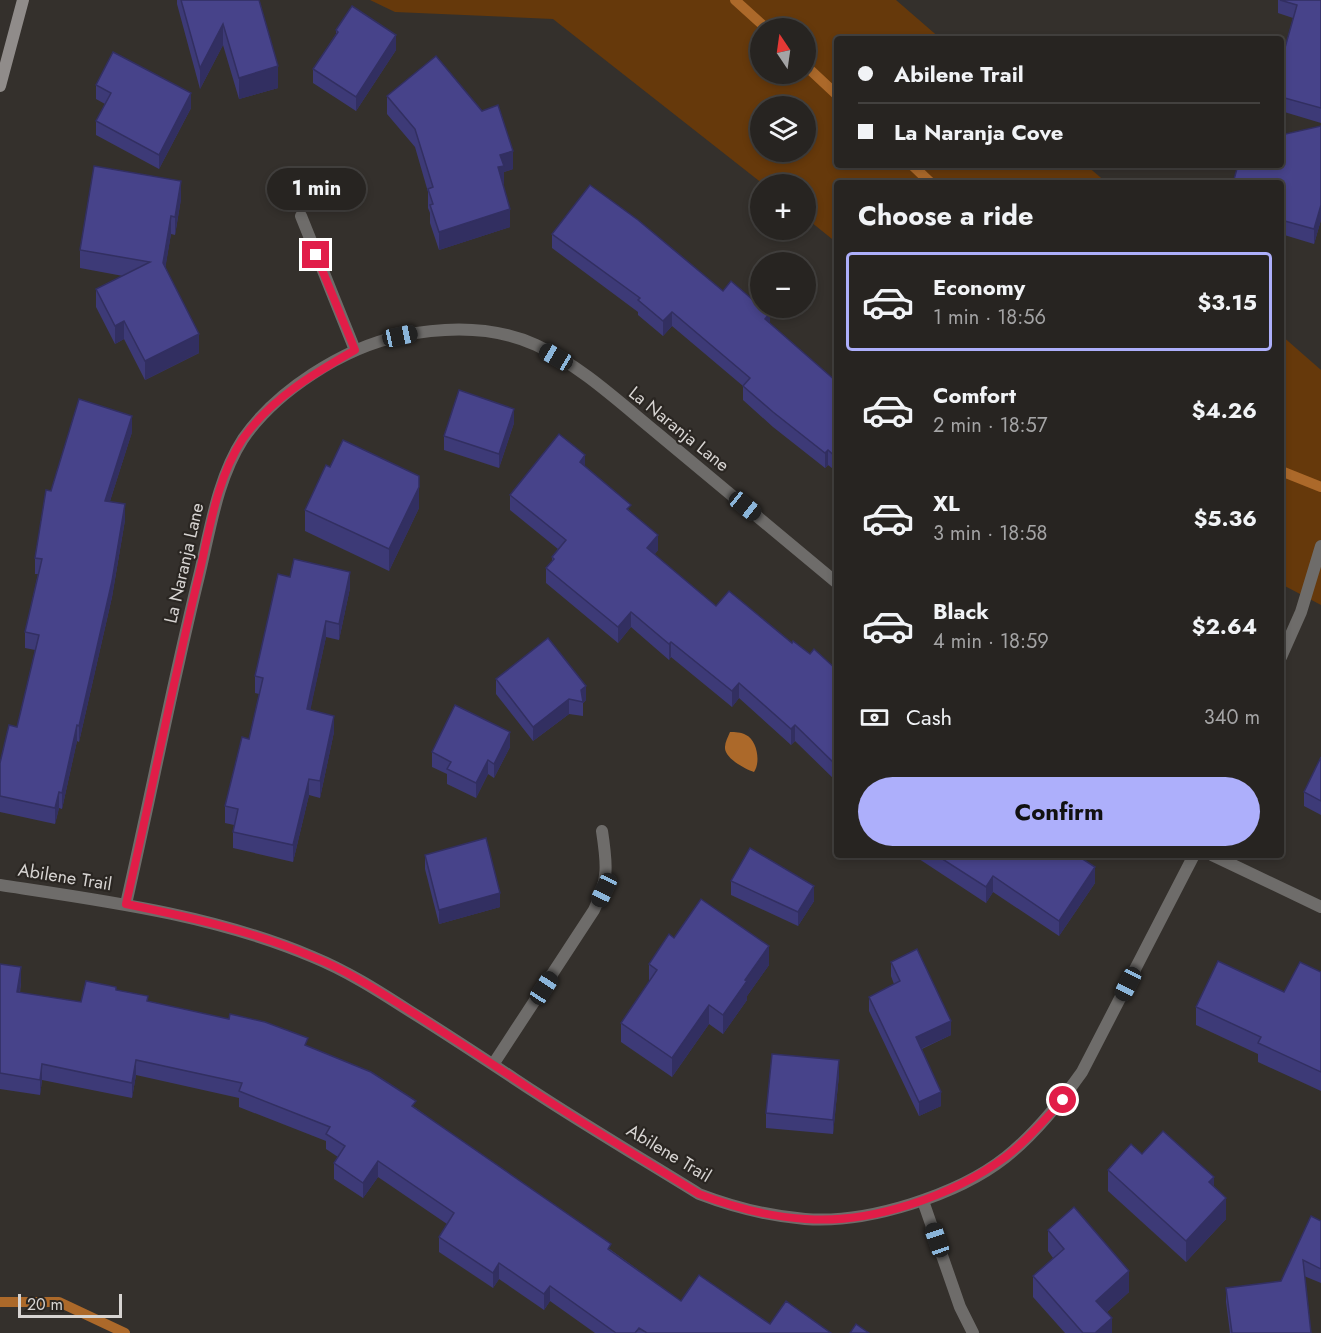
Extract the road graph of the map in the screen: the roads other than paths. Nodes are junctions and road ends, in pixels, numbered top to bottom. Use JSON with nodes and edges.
{"nodes":[{"id":1,"x":23,"y":0,"type":"edge"},
{"id":2,"x":0,"y":86,"type":"edge"},
{"id":3,"x":301,"y":216,"type":"dead end"},
{"id":4,"x":355,"y":350,"type":"junction"},
{"id":5,"x":1321,"y":546,"type":"edge"},
{"id":6,"x":834,"y":581,"type":"edge"},
{"id":7,"x":1284,"y":650,"type":"edge"},
{"id":8,"x":602,"y":831,"type":"dead end"},
{"id":9,"x":1192,"y":858,"type":"edge"},
{"id":10,"x":1218,"y":858,"type":"edge"},
{"id":11,"x":0,"y":885,"type":"edge"},
{"id":12,"x":126,"y":904,"type":"junction"},
{"id":13,"x":1321,"y":907,"type":"edge"},
{"id":14,"x":494,"y":1063,"type":"junction"},
{"id":15,"x":923,"y":1201,"type":"junction"},
{"id":16,"x":973,"y":1333,"type":"edge"}],
"edges":[{"from":1,"to":2,"type":"main road"},
{"from":3,"to":4,"type":"street"},
{"from":4,"to":6,"type":"street","name":"La Naranja Lane"},
{"from":4,"to":12,"type":"street","name":"La Naranja Lane"},
{"from":5,"to":7,"type":"street"},
{"from":8,"to":14,"type":"street"},
{"from":9,"to":15,"type":"street","name":"Abilene Trail"},
{"from":10,"to":13,"type":"street"},
{"from":11,"to":12,"type":"street","name":"Abilene Trail"},
{"from":12,"to":14,"type":"street","name":"Abilene Trail"},
{"from":14,"to":15,"type":"street","name":"Abilene Trail"},
{"from":15,"to":16,"type":"street"}]}
